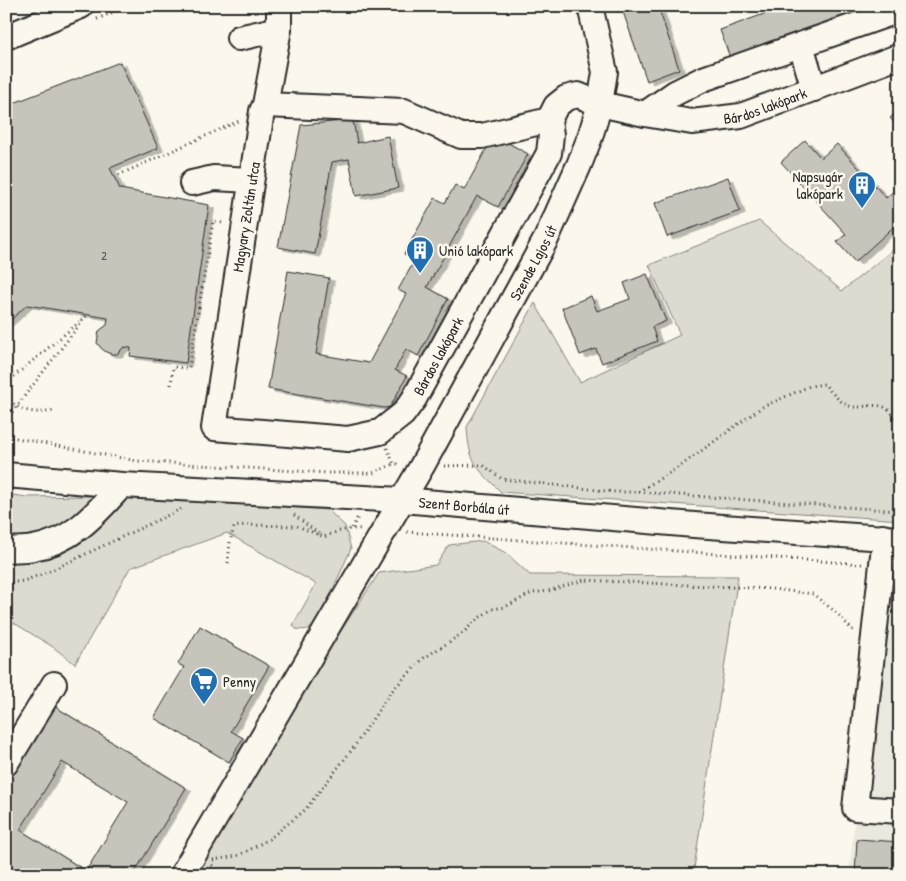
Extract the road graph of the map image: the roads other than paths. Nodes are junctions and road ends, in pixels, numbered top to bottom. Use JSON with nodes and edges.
{"nodes":[{"id":1,"x":81,"y":6,"type":"edge"},
{"id":2,"x":590,"y":6,"type":"edge"},
{"id":3,"x":900,"y":10,"type":"edge"},
{"id":4,"x":279,"y":18,"type":"edge"},
{"id":5,"x":6,"y":37,"type":"edge"},
{"id":6,"x":240,"y":38,"type":"dead end"},
{"id":7,"x":801,"y":45,"type":"junction"},
{"id":8,"x":900,"y":56,"type":"edge"},
{"id":9,"x":814,"y":89,"type":"junction"},
{"id":10,"x":600,"y":104,"type":"junction"},
{"id":11,"x":265,"y":105,"type":"junction"},
{"id":12,"x":644,"y":114,"type":"junction"},
{"id":13,"x":549,"y":120,"type":"junction"},
{"id":14,"x":251,"y":180,"type":"junction"},
{"id":15,"x":192,"y":183,"type":"dead end"},
{"id":16,"x":214,"y":428,"type":"joint"},
{"id":17,"x":13,"y":474,"type":"edge"},
{"id":18,"x":122,"y":485,"type":"junction"},
{"id":19,"x":402,"y":500,"type":"junction"},
{"id":20,"x":891,"y":538,"type":"edge"},
{"id":21,"x":6,"y":550,"type":"edge"},
{"id":22,"x":54,"y":684,"type":"dead end"},
{"id":23,"x":6,"y":763,"type":"edge"},
{"id":24,"x":900,"y":811,"type":"edge"},
{"id":25,"x":182,"y":875,"type":"edge"}],
"edges":[{"from":1,"to":5,"type":"street"},
{"from":2,"to":10,"type":"street","name":"Szende Lajos út"},
{"from":3,"to":7,"type":"street"},
{"from":4,"to":6,"type":"street"},
{"from":4,"to":11,"type":"street","name":"Magyary Zoltán utca"},
{"from":7,"to":9,"type":"street"},
{"from":7,"to":12,"type":"street"},
{"from":8,"to":9,"type":"street","name":"Bárdos lakópark"},
{"from":9,"to":12,"type":"street","name":"Bárdos lakópark"},
{"from":10,"to":12,"type":"street","name":"Bárdos lakópark"},
{"from":10,"to":13,"type":"street","name":"Bárdos lakópark"},
{"from":10,"to":19,"type":"street","name":"Szende Lajos út"},
{"from":11,"to":13,"type":"street"},
{"from":11,"to":14,"type":"street","name":"Magyary Zoltán utca"},
{"from":13,"to":16,"type":"street","name":"Bárdos lakópark"},
{"from":14,"to":15,"type":"street"},
{"from":14,"to":16,"type":"street","name":"Magyary Zoltán utca"},
{"from":17,"to":18,"type":"street","name":"Szent Borbála út"},
{"from":18,"to":19,"type":"street","name":"Szent Borbála út"},
{"from":18,"to":21,"type":"street"},
{"from":19,"to":20,"type":"street","name":"Szent Borbála út"},
{"from":19,"to":25,"type":"street","name":"Szende Lajos út"},
{"from":20,"to":24,"type":"street"},
{"from":22,"to":23,"type":"street"}]}
